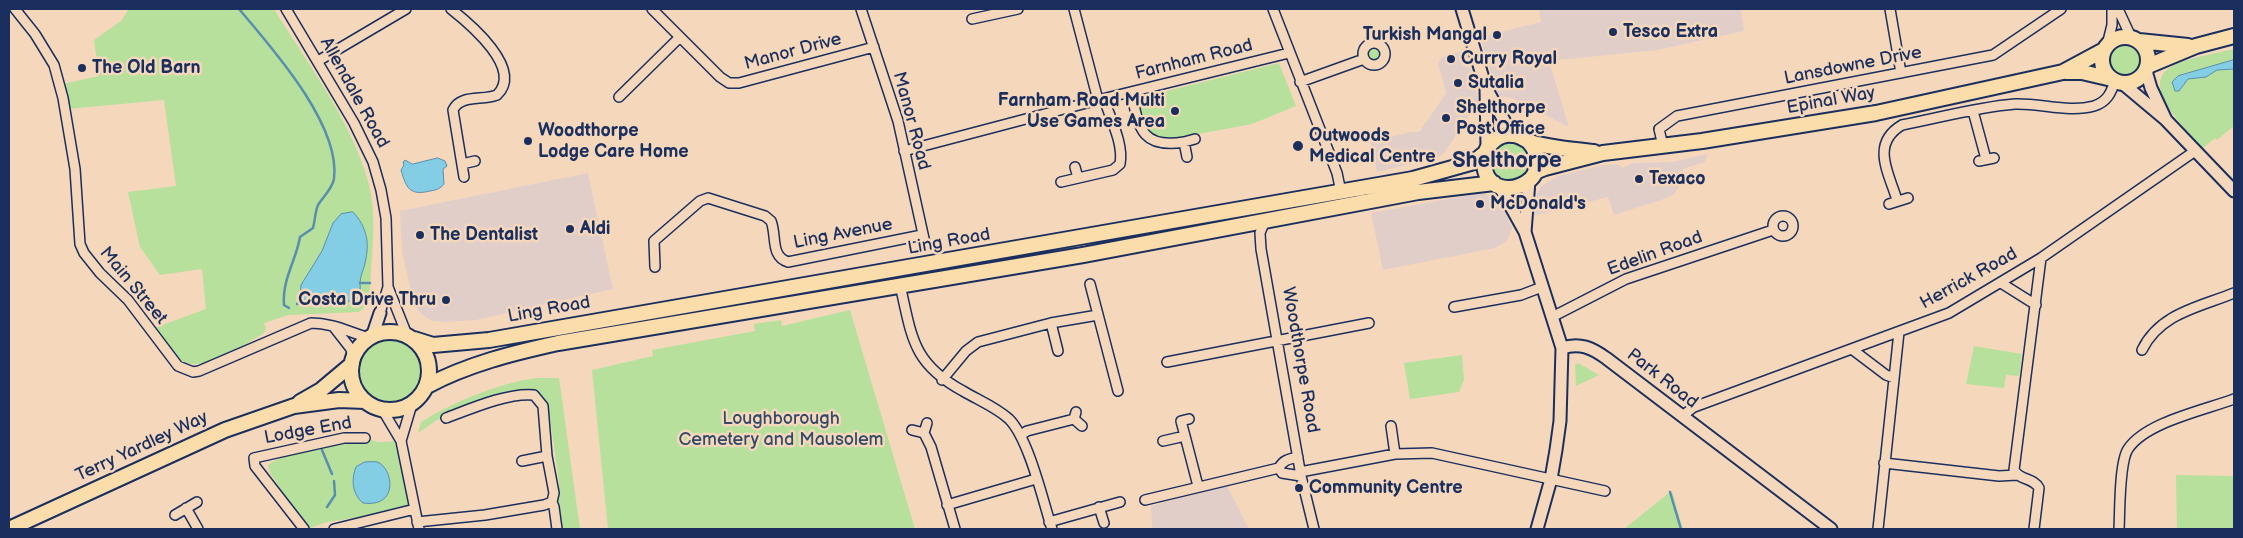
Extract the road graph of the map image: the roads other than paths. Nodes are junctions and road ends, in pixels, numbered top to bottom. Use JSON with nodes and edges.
{"nodes":[{"id":1,"x":15,"y":9,"type":"edge"},
{"id":2,"x":286,"y":9,"type":"edge"},
{"id":3,"x":406,"y":9,"type":"edge"},
{"id":4,"x":451,"y":9,"type":"edge"},
{"id":5,"x":652,"y":9,"type":"edge"},
{"id":6,"x":862,"y":9,"type":"edge"},
{"id":7,"x":1018,"y":9,"type":"edge"},
{"id":8,"x":1074,"y":9,"type":"edge"},
{"id":9,"x":1272,"y":9,"type":"edge"},
{"id":10,"x":1462,"y":9,"type":"edge"},
{"id":11,"x":1890,"y":9,"type":"edge"},
{"id":12,"x":2061,"y":9,"type":"edge"},
{"id":13,"x":2112,"y":9,"type":"edge"},
{"id":14,"x":2118,"y":9,"type":"edge"},
{"id":15,"x":972,"y":19,"type":"dead end"},
{"id":16,"x":680,"y":36,"type":"junction"},
{"id":17,"x":2234,"y":36,"type":"edge"},
{"id":18,"x":2135,"y":39,"type":"junction"},
{"id":19,"x":2196,"y":46,"type":"junction"},
{"id":20,"x":874,"y":47,"type":"junction"},
{"id":21,"x":2106,"y":48,"type":"junction"},
{"id":22,"x":1289,"y":53,"type":"junction"},
{"id":23,"x":1364,"y":59,"type":"dead end"},
{"id":24,"x":318,"y":61,"type":"junction"},
{"id":25,"x":2147,"y":68,"type":"junction"},
{"id":26,"x":2063,"y":72,"type":"junction"},
{"id":27,"x":1901,"y":73,"type":"junction"},
{"id":28,"x":2117,"y":81,"type":"junction"},
{"id":29,"x":1300,"y":82,"type":"junction"},
{"id":30,"x":1486,"y":88,"type":"junction"},
{"id":31,"x":1131,"y":92,"type":"junction"},
{"id":32,"x":619,"y":97,"type":"dead end"},
{"id":33,"x":1101,"y":99,"type":"junction"},
{"id":34,"x":1973,"y":111,"type":"junction"},
{"id":35,"x":2166,"y":120,"type":"junction"},
{"id":36,"x":1195,"y":139,"type":"dead end"},
{"id":37,"x":1524,"y":139,"type":"junction"},
{"id":38,"x":1184,"y":142,"type":"junction"},
{"id":39,"x":1663,"y":146,"type":"junction"},
{"id":40,"x":1486,"y":150,"type":"junction"},
{"id":41,"x":904,"y":151,"type":"junction"},
{"id":42,"x":2195,"y":151,"type":"junction"},
{"id":43,"x":1603,"y":153,"type":"junction"},
{"id":44,"x":1187,"y":157,"type":"dead end"},
{"id":45,"x":1986,"y":159,"type":"dead end"},
{"id":46,"x":475,"y":161,"type":"dead end"},
{"id":47,"x":462,"y":164,"type":"junction"},
{"id":48,"x":1074,"y":167,"type":"dead end"},
{"id":49,"x":464,"y":177,"type":"dead end"},
{"id":50,"x":1532,"y":177,"type":"junction"},
{"id":51,"x":1078,"y":178,"type":"junction"},
{"id":52,"x":1061,"y":182,"type":"dead end"},
{"id":53,"x":1497,"y":185,"type":"junction"},
{"id":54,"x":2234,"y":191,"type":"edge"},
{"id":55,"x":1341,"y":192,"type":"junction"},
{"id":56,"x":1908,"y":198,"type":"dead end"},
{"id":57,"x":1280,"y":202,"type":"junction"},
{"id":58,"x":1264,"y":221,"type":"junction"},
{"id":59,"x":1773,"y":230,"type":"dead end"},
{"id":60,"x":1525,"y":232,"type":"junction"},
{"id":61,"x":923,"y":239,"type":"joint"},
{"id":62,"x":2042,"y":258,"type":"junction"},
{"id":63,"x":655,"y":267,"type":"dead end"},
{"id":64,"x":2001,"y":283,"type":"junction"},
{"id":65,"x":1090,"y":284,"type":"dead end"},
{"id":66,"x":900,"y":285,"type":"junction"},
{"id":67,"x":388,"y":287,"type":"junction"},
{"id":68,"x":1542,"y":287,"type":"junction"},
{"id":69,"x":2234,"y":293,"type":"edge"},
{"id":70,"x":2036,"y":305,"type":"junction"},
{"id":71,"x":1454,"y":307,"type":"dead end"},
{"id":72,"x":380,"y":313,"type":"joint"},
{"id":73,"x":1098,"y":316,"type":"junction"},
{"id":74,"x":1552,"y":317,"type":"junction"},
{"id":75,"x":1052,"y":323,"type":"junction"},
{"id":76,"x":1369,"y":323,"type":"dead end"},
{"id":77,"x":333,"y":325,"type":"junction"},
{"id":78,"x":1899,"y":332,"type":"junction"},
{"id":79,"x":370,"y":337,"type":"junction"},
{"id":80,"x":411,"y":337,"type":"junction"},
{"id":81,"x":1277,"y":340,"type":"junction"},
{"id":82,"x":1562,"y":348,"type":"junction"},
{"id":83,"x":1853,"y":350,"type":"junction"},
{"id":84,"x":2142,"y":350,"type":"dead end"},
{"id":85,"x":1058,"y":351,"type":"dead end"},
{"id":86,"x":352,"y":362,"type":"junction"},
{"id":87,"x":1166,"y":362,"type":"dead end"},
{"id":88,"x":1894,"y":378,"type":"junction"},
{"id":89,"x":942,"y":380,"type":"junction"},
{"id":90,"x":427,"y":386,"type":"junction"},
{"id":91,"x":1118,"y":391,"type":"dead end"},
{"id":92,"x":2234,"y":399,"type":"edge"},
{"id":93,"x":365,"y":401,"type":"junction"},
{"id":94,"x":412,"y":404,"type":"junction"},
{"id":95,"x":294,"y":406,"type":"junction"},
{"id":96,"x":382,"y":409,"type":"junction"},
{"id":97,"x":1682,"y":416,"type":"junction"},
{"id":98,"x":446,"y":418,"type":"dead end"},
{"id":99,"x":1189,"y":419,"type":"dead end"},
{"id":100,"x":927,"y":423,"type":"dead end"},
{"id":101,"x":1082,"y":426,"type":"dead end"},
{"id":102,"x":1391,"y":426,"type":"dead end"},
{"id":103,"x":912,"y":430,"type":"dead end"},
{"id":104,"x":924,"y":433,"type":"junction"},
{"id":105,"x":1021,"y":435,"type":"junction"},
{"id":106,"x":1185,"y":436,"type":"junction"},
{"id":107,"x":365,"y":438,"type":"dead end"},
{"id":108,"x":402,"y":441,"type":"junction"},
{"id":109,"x":1163,"y":442,"type":"dead end"},
{"id":110,"x":1395,"y":454,"type":"junction"},
{"id":111,"x":547,"y":456,"type":"junction"},
{"id":112,"x":1298,"y":457,"type":"junction"},
{"id":113,"x":522,"y":461,"type":"dead end"},
{"id":114,"x":1884,"y":463,"type":"junction"},
{"id":115,"x":1279,"y":468,"type":"junction"},
{"id":116,"x":1301,"y":474,"type":"junction"},
{"id":117,"x":2017,"y":475,"type":"junction"},
{"id":118,"x":1036,"y":479,"type":"junction"},
{"id":119,"x":1551,"y":479,"type":"junction"},
{"id":120,"x":1198,"y":486,"type":"junction"},
{"id":121,"x":1605,"y":491,"type":"dead end"},
{"id":122,"x":1145,"y":500,"type":"dead end"},
{"id":123,"x":197,"y":502,"type":"dead end"},
{"id":124,"x":552,"y":502,"type":"junction"},
{"id":125,"x":1120,"y":502,"type":"dead end"},
{"id":126,"x":947,"y":505,"type":"junction"},
{"id":127,"x":1099,"y":507,"type":"junction"},
{"id":128,"x":186,"y":508,"type":"junction"},
{"id":129,"x":415,"y":509,"type":"junction"},
{"id":130,"x":175,"y":515,"type":"dead end"},
{"id":131,"x":1104,"y":523,"type":"dead end"},
{"id":132,"x":418,"y":525,"type":"edge"},
{"id":133,"x":1050,"y":526,"type":"edge"},
{"id":134,"x":9,"y":529,"type":"edge"},
{"id":135,"x":198,"y":529,"type":"edge"},
{"id":136,"x":304,"y":529,"type":"edge"},
{"id":137,"x":334,"y":529,"type":"edge"},
{"id":138,"x":557,"y":529,"type":"edge"},
{"id":139,"x":955,"y":529,"type":"edge"},
{"id":140,"x":1314,"y":529,"type":"edge"},
{"id":141,"x":1537,"y":529,"type":"edge"},
{"id":142,"x":1832,"y":529,"type":"edge"},
{"id":143,"x":1878,"y":529,"type":"edge"},
{"id":144,"x":2034,"y":529,"type":"edge"},
{"id":145,"x":2120,"y":529,"type":"edge"}],
"edges":[{"from":1,"to":77,"type":"street","name":"Main Street"},
{"from":2,"to":24,"type":"street","name":"Allendale Road"},
{"from":3,"to":24,"type":"street"},
{"from":4,"to":47,"type":"street"},
{"from":5,"to":16,"type":"street","name":"Manor Drive"},
{"from":6,"to":20,"type":"street","name":"Manor Road"},
{"from":7,"to":15,"type":"street"},
{"from":8,"to":33,"type":"street"},
{"from":9,"to":22,"type":"street"},
{"from":10,"to":30,"type":"street"},
{"from":11,"to":27,"type":"street"},
{"from":12,"to":27,"type":"street","name":"Lansdowne Drive"},
{"from":13,"to":21,"type":"street"},
{"from":14,"to":18,"type":"street"},
{"from":16,"to":20,"type":"street","name":"Manor Drive"},
{"from":16,"to":32,"type":"street"},
{"from":17,"to":19,"type":"main road"},
{"from":18,"to":19,"type":"main road"},
{"from":18,"to":21,"type":"main road"},
{"from":18,"to":25,"type":"main road"},
{"from":19,"to":25,"type":"main road"},
{"from":20,"to":41,"type":"street","name":"Manor Road"},
{"from":21,"to":26,"type":"main road","name":"Epinal Way"},
{"from":21,"to":28,"type":"main road"},
{"from":22,"to":29,"type":"street"},
{"from":22,"to":31,"type":"street","name":"Farnham Road"},
{"from":23,"to":29,"type":"street"},
{"from":24,"to":67,"type":"street","name":"Allendale Road"},
{"from":25,"to":28,"type":"main road"},
{"from":25,"to":35,"type":"street"},
{"from":26,"to":28,"type":"main road","name":"Epinal Way"},
{"from":26,"to":39,"type":"main road","name":"Epinal Way"},
{"from":27,"to":39,"type":"street","name":"Lansdowne Drive"},
{"from":28,"to":34,"type":"street"},
{"from":28,"to":35,"type":"street"},
{"from":29,"to":55,"type":"street"},
{"from":30,"to":37,"type":"street"},
{"from":30,"to":40,"type":"street"},
{"from":31,"to":33,"type":"street","name":"Farnham Road"},
{"from":31,"to":38,"type":"street"},
{"from":33,"to":41,"type":"street","name":"Farnham Road"},
{"from":33,"to":51,"type":"street"},
{"from":34,"to":45,"type":"street"},
{"from":34,"to":56,"type":"street"},
{"from":35,"to":42,"type":"street"},
{"from":36,"to":38,"type":"street"},
{"from":37,"to":40,"type":"main road"},
{"from":37,"to":43,"type":"main road","name":"Epinal Way"},
{"from":37,"to":50,"type":"main road"},
{"from":38,"to":44,"type":"street"},
{"from":39,"to":43,"type":"main road","name":"Epinal Way"},
{"from":40,"to":53,"type":"main road"},
{"from":40,"to":55,"type":"main road","name":"Ling Road"},
{"from":41,"to":61,"type":"street","name":"Manor Road"},
{"from":42,"to":54,"type":"street"},
{"from":42,"to":62,"type":"street","name":"Herrick Road"},
{"from":43,"to":50,"type":"main road","name":"Epinal Way"},
{"from":46,"to":47,"type":"street"},
{"from":47,"to":49,"type":"street"},
{"from":48,"to":51,"type":"street"},
{"from":50,"to":53,"type":"main road"},
{"from":50,"to":60,"type":"street"},
{"from":51,"to":52,"type":"street"},
{"from":53,"to":58,"type":"main road","name":"Ling Road"},
{"from":53,"to":60,"type":"street"},
{"from":55,"to":57,"type":"main road","name":"Ling Road"},
{"from":57,"to":58,"type":"main road"},
{"from":57,"to":80,"type":"main road","name":"Ling Road"},
{"from":58,"to":66,"type":"main road","name":"Ling Road"},
{"from":58,"to":81,"type":"street","name":"Woodthorpe Road"},
{"from":59,"to":74,"type":"street","name":"Edelin Road"},
{"from":60,"to":68,"type":"street"},
{"from":61,"to":63,"type":"street","name":"Ling Avenue"},
{"from":62,"to":64,"type":"street","name":"Herrick Road"},
{"from":62,"to":70,"type":"street"},
{"from":64,"to":70,"type":"street"},
{"from":64,"to":78,"type":"street","name":"Herrick Road"},
{"from":65,"to":73,"type":"street"},
{"from":66,"to":89,"type":"street"},
{"from":66,"to":90,"type":"main road","name":"Ling Road"},
{"from":67,"to":72,"type":"street","name":"Allendale Road"},
{"from":67,"to":80,"type":"street","name":"Allendale Road"},
{"from":68,"to":71,"type":"street"},
{"from":68,"to":74,"type":"street"},
{"from":69,"to":84,"type":"street"},
{"from":70,"to":117,"type":"street"},
{"from":72,"to":79,"type":"street","name":"Allendale Road"},
{"from":73,"to":75,"type":"street"},
{"from":73,"to":91,"type":"street"},
{"from":74,"to":82,"type":"street"},
{"from":75,"to":85,"type":"street"},
{"from":75,"to":89,"type":"street"},
{"from":76,"to":81,"type":"street"},
{"from":77,"to":79,"type":"street","name":"Main Street"},
{"from":77,"to":86,"type":"street"},
{"from":78,"to":83,"type":"street","name":"Herrick Road"},
{"from":78,"to":88,"type":"street"},
{"from":79,"to":80,"type":"main road"},
{"from":79,"to":86,"type":"main road"},
{"from":80,"to":90,"type":"main road"},
{"from":81,"to":87,"type":"street"},
{"from":81,"to":112,"type":"street","name":"Woodthorpe Road"},
{"from":82,"to":97,"type":"street","name":"Park Road"},
{"from":82,"to":119,"type":"street"},
{"from":83,"to":88,"type":"street"},
{"from":83,"to":97,"type":"street","name":"Herrick Road"},
{"from":86,"to":93,"type":"main road"},
{"from":86,"to":95,"type":"main road","name":"Terry Yardley Way"},
{"from":88,"to":114,"type":"street"},
{"from":89,"to":105,"type":"street"},
{"from":90,"to":94,"type":"main road"},
{"from":92,"to":145,"type":"street"},
{"from":93,"to":95,"type":"main road","name":"Terry Yardley Way"},
{"from":93,"to":96,"type":"main road"},
{"from":94,"to":96,"type":"main road"},
{"from":94,"to":108,"type":"street"},
{"from":95,"to":134,"type":"main road","name":"Terry Yardley Way"},
{"from":96,"to":108,"type":"street"},
{"from":97,"to":142,"type":"street","name":"Park Road"},
{"from":98,"to":111,"type":"street"},
{"from":99,"to":106,"type":"street"},
{"from":100,"to":104,"type":"street"},
{"from":101,"to":105,"type":"street"},
{"from":102,"to":110,"type":"street"},
{"from":103,"to":104,"type":"street"},
{"from":104,"to":126,"type":"street"},
{"from":105,"to":118,"type":"street"},
{"from":106,"to":109,"type":"street"},
{"from":106,"to":120,"type":"street"},
{"from":107,"to":136,"type":"street","name":"Lodge End"},
{"from":108,"to":129,"type":"street"},
{"from":110,"to":116,"type":"street"},
{"from":110,"to":119,"type":"street"},
{"from":111,"to":113,"type":"street"},
{"from":111,"to":124,"type":"street"},
{"from":112,"to":115,"type":"street"},
{"from":112,"to":116,"type":"street","name":"Woodthorpe Road"},
{"from":114,"to":117,"type":"street"},
{"from":114,"to":143,"type":"street"},
{"from":115,"to":116,"type":"street"},
{"from":115,"to":120,"type":"street"},
{"from":116,"to":140,"type":"street","name":"Woodthorpe Road"},
{"from":117,"to":144,"type":"street"},
{"from":118,"to":126,"type":"street"},
{"from":118,"to":133,"type":"street"},
{"from":119,"to":121,"type":"street"},
{"from":119,"to":141,"type":"street"},
{"from":120,"to":122,"type":"street"},
{"from":123,"to":128,"type":"street"},
{"from":124,"to":132,"type":"street"},
{"from":124,"to":138,"type":"street"},
{"from":125,"to":127,"type":"street"},
{"from":126,"to":139,"type":"street"},
{"from":127,"to":131,"type":"street"},
{"from":127,"to":133,"type":"street"},
{"from":128,"to":130,"type":"street"},
{"from":128,"to":135,"type":"street"},
{"from":129,"to":132,"type":"street"},
{"from":129,"to":137,"type":"street"}]}
